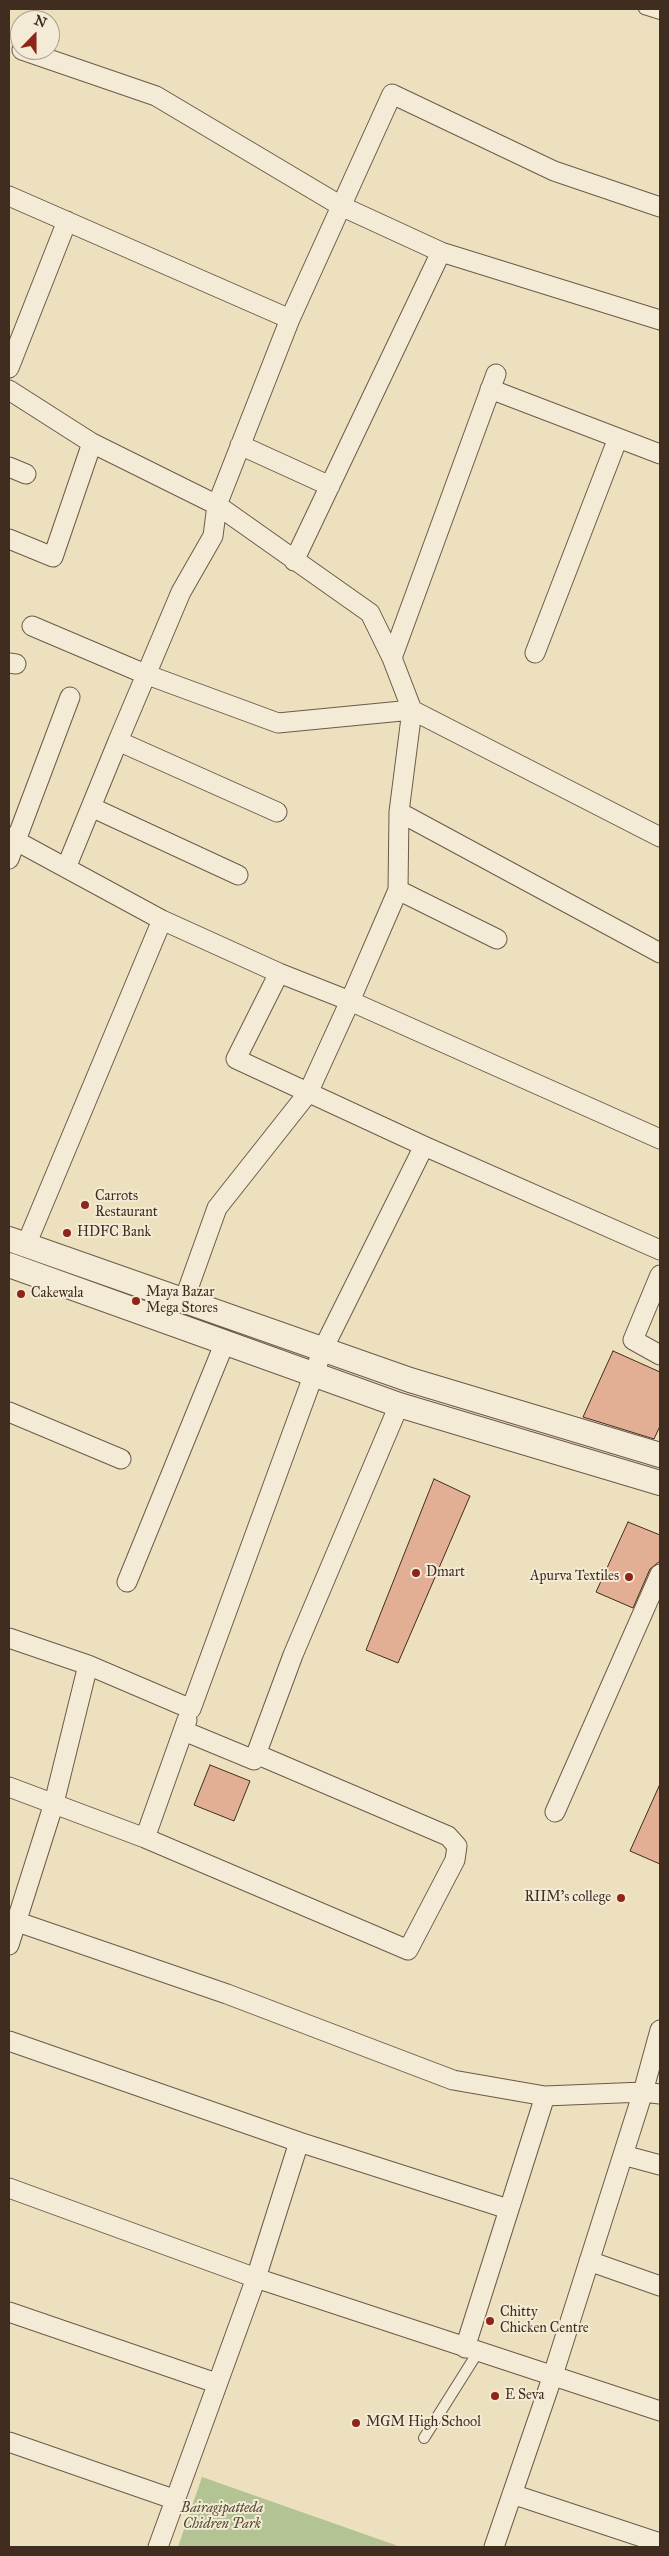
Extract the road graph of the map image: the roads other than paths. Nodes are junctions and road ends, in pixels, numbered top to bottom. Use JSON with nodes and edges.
{"nodes":[{"id":1,"x":644,"y":9,"type":"edge"},
{"id":2,"x":660,"y":14,"type":"edge"},
{"id":3,"x":50,"y":60,"type":"edge"},
{"id":4,"x":9,"y":196,"type":"edge"},
{"id":5,"x":341,"y":206,"type":"junction"},
{"id":6,"x":660,"y":207,"type":"edge"},
{"id":7,"x":67,"y":221,"type":"junction"},
{"id":8,"x":442,"y":252,"type":"junction"},
{"id":9,"x":290,"y":319,"type":"junction"},
{"id":10,"x":660,"y":320,"type":"edge"},
{"id":11,"x":9,"y":368,"type":"edge"},
{"id":12,"x":9,"y":390,"type":"edge"},
{"id":13,"x":618,"y":438,"type":"junction"},
{"id":14,"x":92,"y":444,"type":"junction"},
{"id":15,"x":240,"y":445,"type":"junction"},
{"id":16,"x":660,"y":454,"type":"edge"},
{"id":17,"x":330,"y":486,"type":"junction"},
{"id":18,"x":217,"y":505,"type":"junction"},
{"id":19,"x":9,"y":539,"type":"edge"},
{"id":20,"x":294,"y":561,"type":"junction"},
{"id":21,"x":32,"y":626,"type":"dead end"},
{"id":22,"x":535,"y":653,"type":"dead end"},
{"id":23,"x":392,"y":658,"type":"junction"},
{"id":24,"x":145,"y":674,"type":"junction"},
{"id":25,"x":70,"y":697,"type":"dead end"},
{"id":26,"x":412,"y":710,"type":"junction"},
{"id":27,"x":118,"y":741,"type":"junction"},
{"id":28,"x":91,"y":807,"type":"junction"},
{"id":29,"x":277,"y":812,"type":"dead end"},
{"id":30,"x":399,"y":812,"type":"junction"},
{"id":31,"x":660,"y":837,"type":"edge"},
{"id":32,"x":13,"y":839,"type":"edge"},
{"id":33,"x":9,"y":859,"type":"edge"},
{"id":34,"x":66,"y":868,"type":"junction"},
{"id":35,"x":238,"y":875,"type":"dead end"},
{"id":36,"x":398,"y":890,"type":"junction"},
{"id":37,"x":162,"y":920,"type":"junction"},
{"id":38,"x":497,"y":940,"type":"dead end"},
{"id":39,"x":660,"y":953,"type":"edge"},
{"id":40,"x":279,"y":973,"type":"junction"},
{"id":41,"x":350,"y":1001,"type":"junction"},
{"id":42,"x":308,"y":1093,"type":"junction"},
{"id":43,"x":660,"y":1139,"type":"edge"},
{"id":44,"x":424,"y":1146,"type":"junction"},
{"id":45,"x":17,"y":1242,"type":"edge"},
{"id":46,"x":660,"y":1250,"type":"edge"},
{"id":47,"x":9,"y":1266,"type":"edge"},
{"id":48,"x":660,"y":1276,"type":"edge"},
{"id":49,"x":184,"y":1300,"type":"junction"},
{"id":50,"x":224,"y":1342,"type":"junction"},
{"id":51,"x":323,"y":1348,"type":"junction"},
{"id":52,"x":660,"y":1355,"type":"edge"},
{"id":53,"x":314,"y":1374,"type":"junction"},
{"id":54,"x":399,"y":1405,"type":"junction"},
{"id":55,"x":9,"y":1412,"type":"edge"},
{"id":56,"x":660,"y":1454,"type":"edge"},
{"id":57,"x":121,"y":1458,"type":"dead end"},
{"id":58,"x":660,"y":1483,"type":"edge"},
{"id":59,"x":660,"y":1574,"type":"edge"},
{"id":60,"x":127,"y":1582,"type":"dead end"},
{"id":61,"x":9,"y":1638,"type":"edge"},
{"id":62,"x":88,"y":1665,"type":"junction"},
{"id":63,"x":191,"y":1709,"type":"junction"},
{"id":64,"x":184,"y":1731,"type":"junction"},
{"id":65,"x":256,"y":1754,"type":"junction"},
{"id":66,"x":9,"y":1787,"type":"edge"},
{"id":67,"x":54,"y":1803,"type":"junction"},
{"id":68,"x":555,"y":1812,"type":"dead end"},
{"id":69,"x":145,"y":1838,"type":"junction"},
{"id":70,"x":13,"y":1920,"type":"edge"},
{"id":71,"x":9,"y":1945,"type":"edge"},
{"id":72,"x":660,"y":2030,"type":"edge"},
{"id":73,"x":9,"y":2041,"type":"edge"},
{"id":74,"x":652,"y":2093,"type":"edge"},
{"id":75,"x":545,"y":2096,"type":"junction"},
{"id":76,"x":298,"y":2142,"type":"junction"},
{"id":77,"x":623,"y":2155,"type":"junction"},
{"id":78,"x":660,"y":2165,"type":"edge"},
{"id":79,"x":9,"y":2188,"type":"edge"},
{"id":80,"x":508,"y":2209,"type":"junction"},
{"id":81,"x":589,"y":2262,"type":"junction"},
{"id":82,"x":256,"y":2278,"type":"junction"},
{"id":83,"x":660,"y":2286,"type":"edge"},
{"id":84,"x":9,"y":2312,"type":"edge"},
{"id":85,"x":472,"y":2350,"type":"junction"},
{"id":86,"x":553,"y":2375,"type":"junction"},
{"id":87,"x":216,"y":2383,"type":"junction"},
{"id":88,"x":660,"y":2411,"type":"edge"},
{"id":89,"x":424,"y":2438,"type":"dead end"},
{"id":90,"x":9,"y":2442,"type":"edge"},
{"id":91,"x":512,"y":2494,"type":"junction"},
{"id":92,"x":176,"y":2500,"type":"junction"},
{"id":93,"x":660,"y":2543,"type":"edge"},
{"id":94,"x":158,"y":2547,"type":"edge"},
{"id":95,"x":494,"y":2547,"type":"edge"}],
"edges":[{"from":1,"to":2,"type":"lane"},
{"from":3,"to":5,"type":"street"},
{"from":4,"to":7,"type":"street"},
{"from":5,"to":6,"type":"street"},
{"from":5,"to":8,"type":"street"},
{"from":5,"to":9,"type":"street"},
{"from":7,"to":9,"type":"street"},
{"from":7,"to":11,"type":"street"},
{"from":8,"to":10,"type":"street"},
{"from":8,"to":17,"type":"street"},
{"from":9,"to":15,"type":"street"},
{"from":12,"to":14,"type":"street"},
{"from":13,"to":16,"type":"street"},
{"from":13,"to":22,"type":"street"},
{"from":13,"to":23,"type":"street"},
{"from":14,"to":18,"type":"street"},
{"from":14,"to":19,"type":"street"},
{"from":15,"to":17,"type":"street"},
{"from":15,"to":18,"type":"street"},
{"from":17,"to":20,"type":"street"},
{"from":18,"to":20,"type":"street"},
{"from":18,"to":24,"type":"street"},
{"from":20,"to":23,"type":"street"},
{"from":21,"to":24,"type":"street"},
{"from":23,"to":26,"type":"street"},
{"from":24,"to":26,"type":"street"},
{"from":24,"to":27,"type":"street"},
{"from":25,"to":32,"type":"street"},
{"from":26,"to":30,"type":"street"},
{"from":26,"to":31,"type":"street"},
{"from":27,"to":28,"type":"street"},
{"from":27,"to":29,"type":"street"},
{"from":28,"to":34,"type":"street"},
{"from":28,"to":35,"type":"street"},
{"from":30,"to":36,"type":"street"},
{"from":30,"to":39,"type":"street"},
{"from":32,"to":33,"type":"street"},
{"from":32,"to":34,"type":"street"},
{"from":34,"to":37,"type":"street"},
{"from":36,"to":38,"type":"street"},
{"from":36,"to":41,"type":"street"},
{"from":37,"to":40,"type":"street"},
{"from":37,"to":45,"type":"street"},
{"from":40,"to":41,"type":"street"},
{"from":40,"to":42,"type":"street"},
{"from":41,"to":42,"type":"street"},
{"from":41,"to":43,"type":"street"},
{"from":42,"to":44,"type":"street"},
{"from":42,"to":49,"type":"street"},
{"from":44,"to":46,"type":"street"},
{"from":44,"to":51,"type":"street"},
{"from":45,"to":49,"type":"street"},
{"from":47,"to":50,"type":"street"},
{"from":48,"to":52,"type":"street"},
{"from":49,"to":51,"type":"street"},
{"from":50,"to":53,"type":"street"},
{"from":50,"to":60,"type":"street"},
{"from":51,"to":53,"type":"street"},
{"from":51,"to":56,"type":"street"},
{"from":53,"to":54,"type":"street"},
{"from":53,"to":63,"type":"street"},
{"from":54,"to":58,"type":"street"},
{"from":54,"to":65,"type":"street"},
{"from":55,"to":57,"type":"street"},
{"from":59,"to":68,"type":"street"},
{"from":61,"to":62,"type":"street"},
{"from":62,"to":63,"type":"street"},
{"from":62,"to":67,"type":"street"},
{"from":63,"to":64,"type":"street"},
{"from":64,"to":65,"type":"street"},
{"from":64,"to":69,"type":"street"},
{"from":65,"to":69,"type":"street"},
{"from":66,"to":67,"type":"street"},
{"from":67,"to":69,"type":"street"},
{"from":67,"to":70,"type":"street"},
{"from":70,"to":71,"type":"street"},
{"from":70,"to":75,"type":"street"},
{"from":72,"to":74,"type":"street"},
{"from":73,"to":76,"type":"street"},
{"from":74,"to":75,"type":"street"},
{"from":74,"to":77,"type":"street"},
{"from":75,"to":80,"type":"street"},
{"from":76,"to":80,"type":"street"},
{"from":76,"to":82,"type":"street"},
{"from":77,"to":78,"type":"street"},
{"from":77,"to":81,"type":"street"},
{"from":79,"to":82,"type":"street"},
{"from":80,"to":85,"type":"street"},
{"from":81,"to":83,"type":"street"},
{"from":81,"to":86,"type":"street"},
{"from":82,"to":85,"type":"street"},
{"from":82,"to":87,"type":"street"},
{"from":84,"to":87,"type":"street"},
{"from":85,"to":86,"type":"street"},
{"from":85,"to":89,"type":"lane"},
{"from":86,"to":88,"type":"street"},
{"from":86,"to":91,"type":"street"},
{"from":87,"to":92,"type":"street"},
{"from":90,"to":92,"type":"street"},
{"from":91,"to":93,"type":"street"},
{"from":91,"to":95,"type":"street"},
{"from":92,"to":94,"type":"street"}]}
